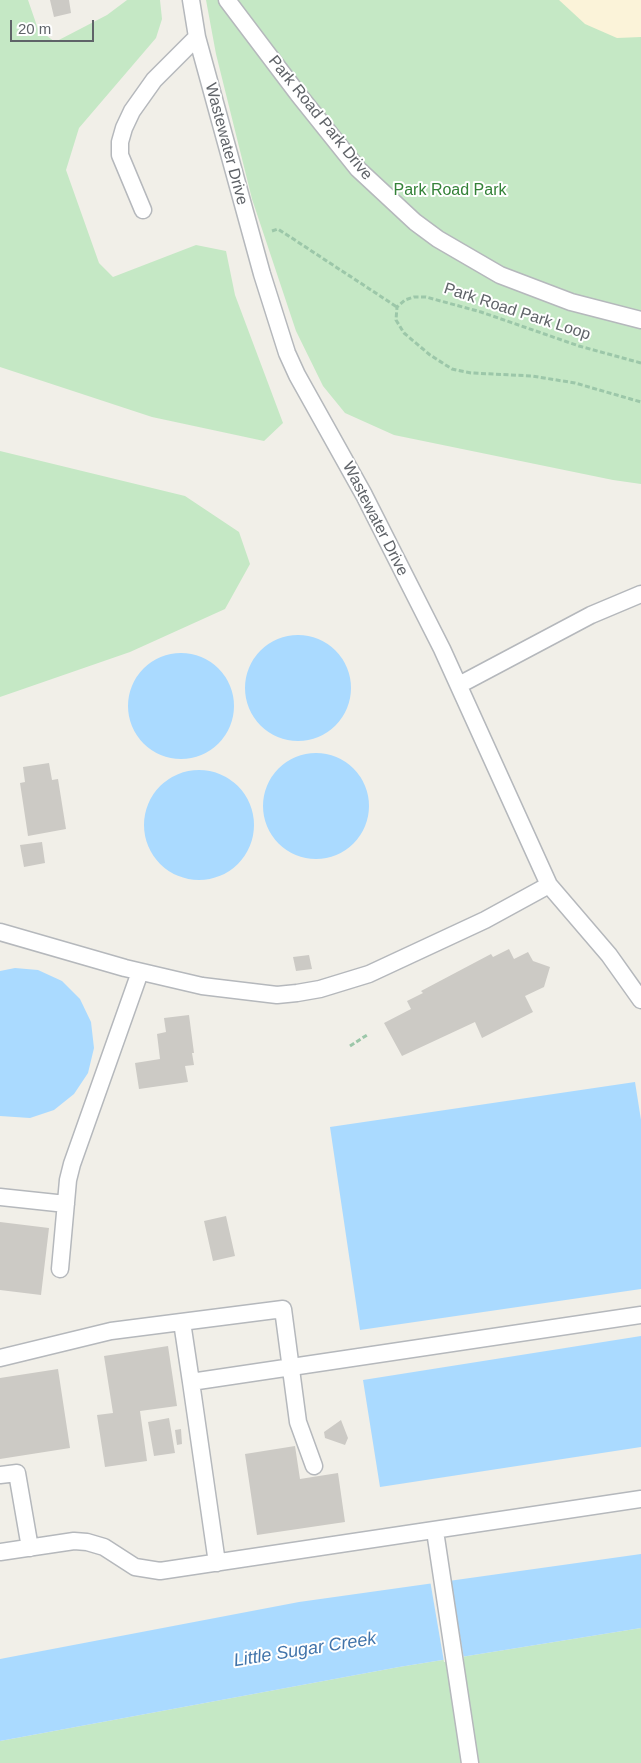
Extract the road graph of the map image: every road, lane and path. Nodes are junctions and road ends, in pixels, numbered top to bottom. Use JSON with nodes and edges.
{"nodes":[{"id":1,"x":191,"y":0,"type":"edge"},
{"id":2,"x":227,"y":0,"type":"edge"},
{"id":3,"x":197,"y":37,"type":"junction"},
{"id":4,"x":143,"y":210,"type":"dead end"},
{"id":5,"x":252,"y":240,"type":"junction"},
{"id":6,"x":397,"y":308,"type":"junction"},
{"id":7,"x":641,"y":320,"type":"edge"},
{"id":8,"x":641,"y":363,"type":"edge"},
{"id":9,"x":641,"y":402,"type":"edge"},
{"id":10,"x":641,"y":594,"type":"edge"},
{"id":11,"x":459,"y":685,"type":"junction"},
{"id":12,"x":549,"y":885,"type":"junction"},
{"id":13,"x":0,"y":932,"type":"edge"},
{"id":14,"x":140,"y":972,"type":"junction"},
{"id":15,"x":641,"y":1000,"type":"edge"},
{"id":16,"x":367,"y":1035,"type":"dead end"},
{"id":17,"x":350,"y":1046,"type":"dead end"},
{"id":18,"x":0,"y":1197,"type":"edge"},
{"id":19,"x":66,"y":1204,"type":"junction"},
{"id":20,"x":60,"y":1269,"type":"dead end"},
{"id":21,"x":641,"y":1315,"type":"edge"},
{"id":22,"x":182,"y":1322,"type":"junction"},
{"id":23,"x":0,"y":1358,"type":"edge"},
{"id":24,"x":291,"y":1367,"type":"junction"},
{"id":25,"x":191,"y":1382,"type":"junction"},
{"id":26,"x":314,"y":1466,"type":"dead end"},
{"id":27,"x":0,"y":1475,"type":"edge"},
{"id":28,"x":641,"y":1499,"type":"edge"},
{"id":29,"x":436,"y":1539,"type":"junction"},
{"id":30,"x":30,"y":1548,"type":"junction"},
{"id":31,"x":0,"y":1552,"type":"edge"},
{"id":32,"x":217,"y":1563,"type":"junction"},
{"id":33,"x":470,"y":1763,"type":"edge"}],
"edges":[{"from":1,"to":3,"type":"lane","name":"Wastewater Drive"},
{"from":2,"to":7,"type":"lane","name":"Park Road Park Drive"},
{"from":3,"to":4,"type":"lane"},
{"from":3,"to":5,"type":"lane","name":"Wastewater Drive"},
{"from":5,"to":6,"type":"path"},
{"from":5,"to":11,"type":"lane","name":"Wastewater Drive"},
{"from":6,"to":8,"type":"path","name":"Park Road Park Loop"},
{"from":6,"to":9,"type":"path"},
{"from":10,"to":11,"type":"lane"},
{"from":11,"to":12,"type":"lane","name":"Wastewater Drive"},
{"from":12,"to":14,"type":"lane"},
{"from":12,"to":15,"type":"lane","name":"Wastewater Drive"},
{"from":13,"to":14,"type":"lane"},
{"from":14,"to":19,"type":"lane"},
{"from":16,"to":17,"type":"path"},
{"from":18,"to":19,"type":"lane"},
{"from":19,"to":20,"type":"lane"},
{"from":21,"to":24,"type":"lane"},
{"from":22,"to":23,"type":"lane"},
{"from":22,"to":24,"type":"lane"},
{"from":22,"to":25,"type":"lane"},
{"from":24,"to":25,"type":"lane"},
{"from":24,"to":26,"type":"lane"},
{"from":25,"to":32,"type":"lane"},
{"from":27,"to":30,"type":"lane"},
{"from":28,"to":29,"type":"lane"},
{"from":29,"to":32,"type":"lane"},
{"from":29,"to":33,"type":"lane"},
{"from":30,"to":31,"type":"lane"},
{"from":30,"to":32,"type":"lane"}]}
